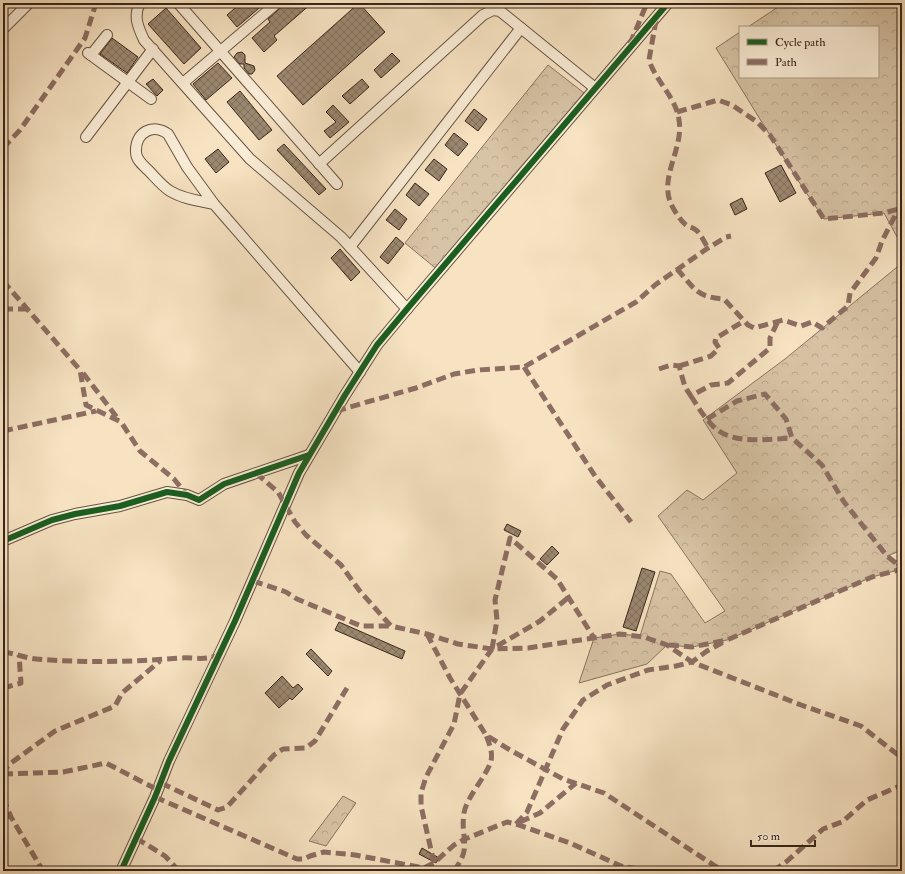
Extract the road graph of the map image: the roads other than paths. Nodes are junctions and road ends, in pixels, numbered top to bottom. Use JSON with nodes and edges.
{"nodes":[{"id":1,"x":29,"y":3,"type":"edge"},
{"id":2,"x":140,"y":3,"type":"edge"},
{"id":3,"x":178,"y":3,"type":"edge"},
{"id":4,"x":277,"y":3,"type":"edge"},
{"id":5,"x":668,"y":3,"type":"edge"},
{"id":6,"x":521,"y":28,"type":"junction"},
{"id":7,"x":3,"y":29,"type":"edge"},
{"id":8,"x":107,"y":35,"type":"dead end"},
{"id":9,"x":153,"y":49,"type":"junction"},
{"id":10,"x":221,"y":52,"type":"junction"},
{"id":11,"x":127,"y":83,"type":"junction"},
{"id":12,"x":183,"y":83,"type":"junction"},
{"id":13,"x":595,"y":88,"type":"junction"},
{"id":14,"x":151,"y":99,"type":"dead end"},
{"id":15,"x":86,"y":137,"type":"dead end"},
{"id":16,"x":319,"y":164,"type":"junction"},
{"id":17,"x":337,"y":184,"type":"dead end"},
{"id":18,"x":214,"y":204,"type":"junction"},
{"id":19,"x":350,"y":247,"type":"junction"},
{"id":20,"x":406,"y":309,"type":"junction"},
{"id":21,"x":360,"y":372,"type":"junction"},
{"id":22,"x":309,"y":455,"type":"junction"},
{"id":23,"x":3,"y":541,"type":"edge"},
{"id":24,"x":121,"y":871,"type":"edge"}],
"edges":[{"from":1,"to":7,"type":"street"},
{"from":2,"to":9,"type":"street"},
{"from":3,"to":10,"type":"street"},
{"from":4,"to":10,"type":"street"},
{"from":5,"to":13,"type":"street"},
{"from":6,"to":13,"type":"street"},
{"from":6,"to":16,"type":"street"},
{"from":6,"to":19,"type":"street"},
{"from":8,"to":11,"type":"street"},
{"from":9,"to":11,"type":"street"},
{"from":9,"to":12,"type":"street"},
{"from":10,"to":12,"type":"street"},
{"from":10,"to":16,"type":"street"},
{"from":11,"to":14,"type":"street"},
{"from":11,"to":15,"type":"street"},
{"from":12,"to":19,"type":"street"},
{"from":13,"to":20,"type":"street"},
{"from":16,"to":17,"type":"street"},
{"from":18,"to":18,"type":"street"},
{"from":18,"to":21,"type":"street"},
{"from":19,"to":20,"type":"street"},
{"from":20,"to":21,"type":"street"},
{"from":21,"to":22,"type":"street"},
{"from":22,"to":23,"type":"street"},
{"from":22,"to":24,"type":"street"}]}
